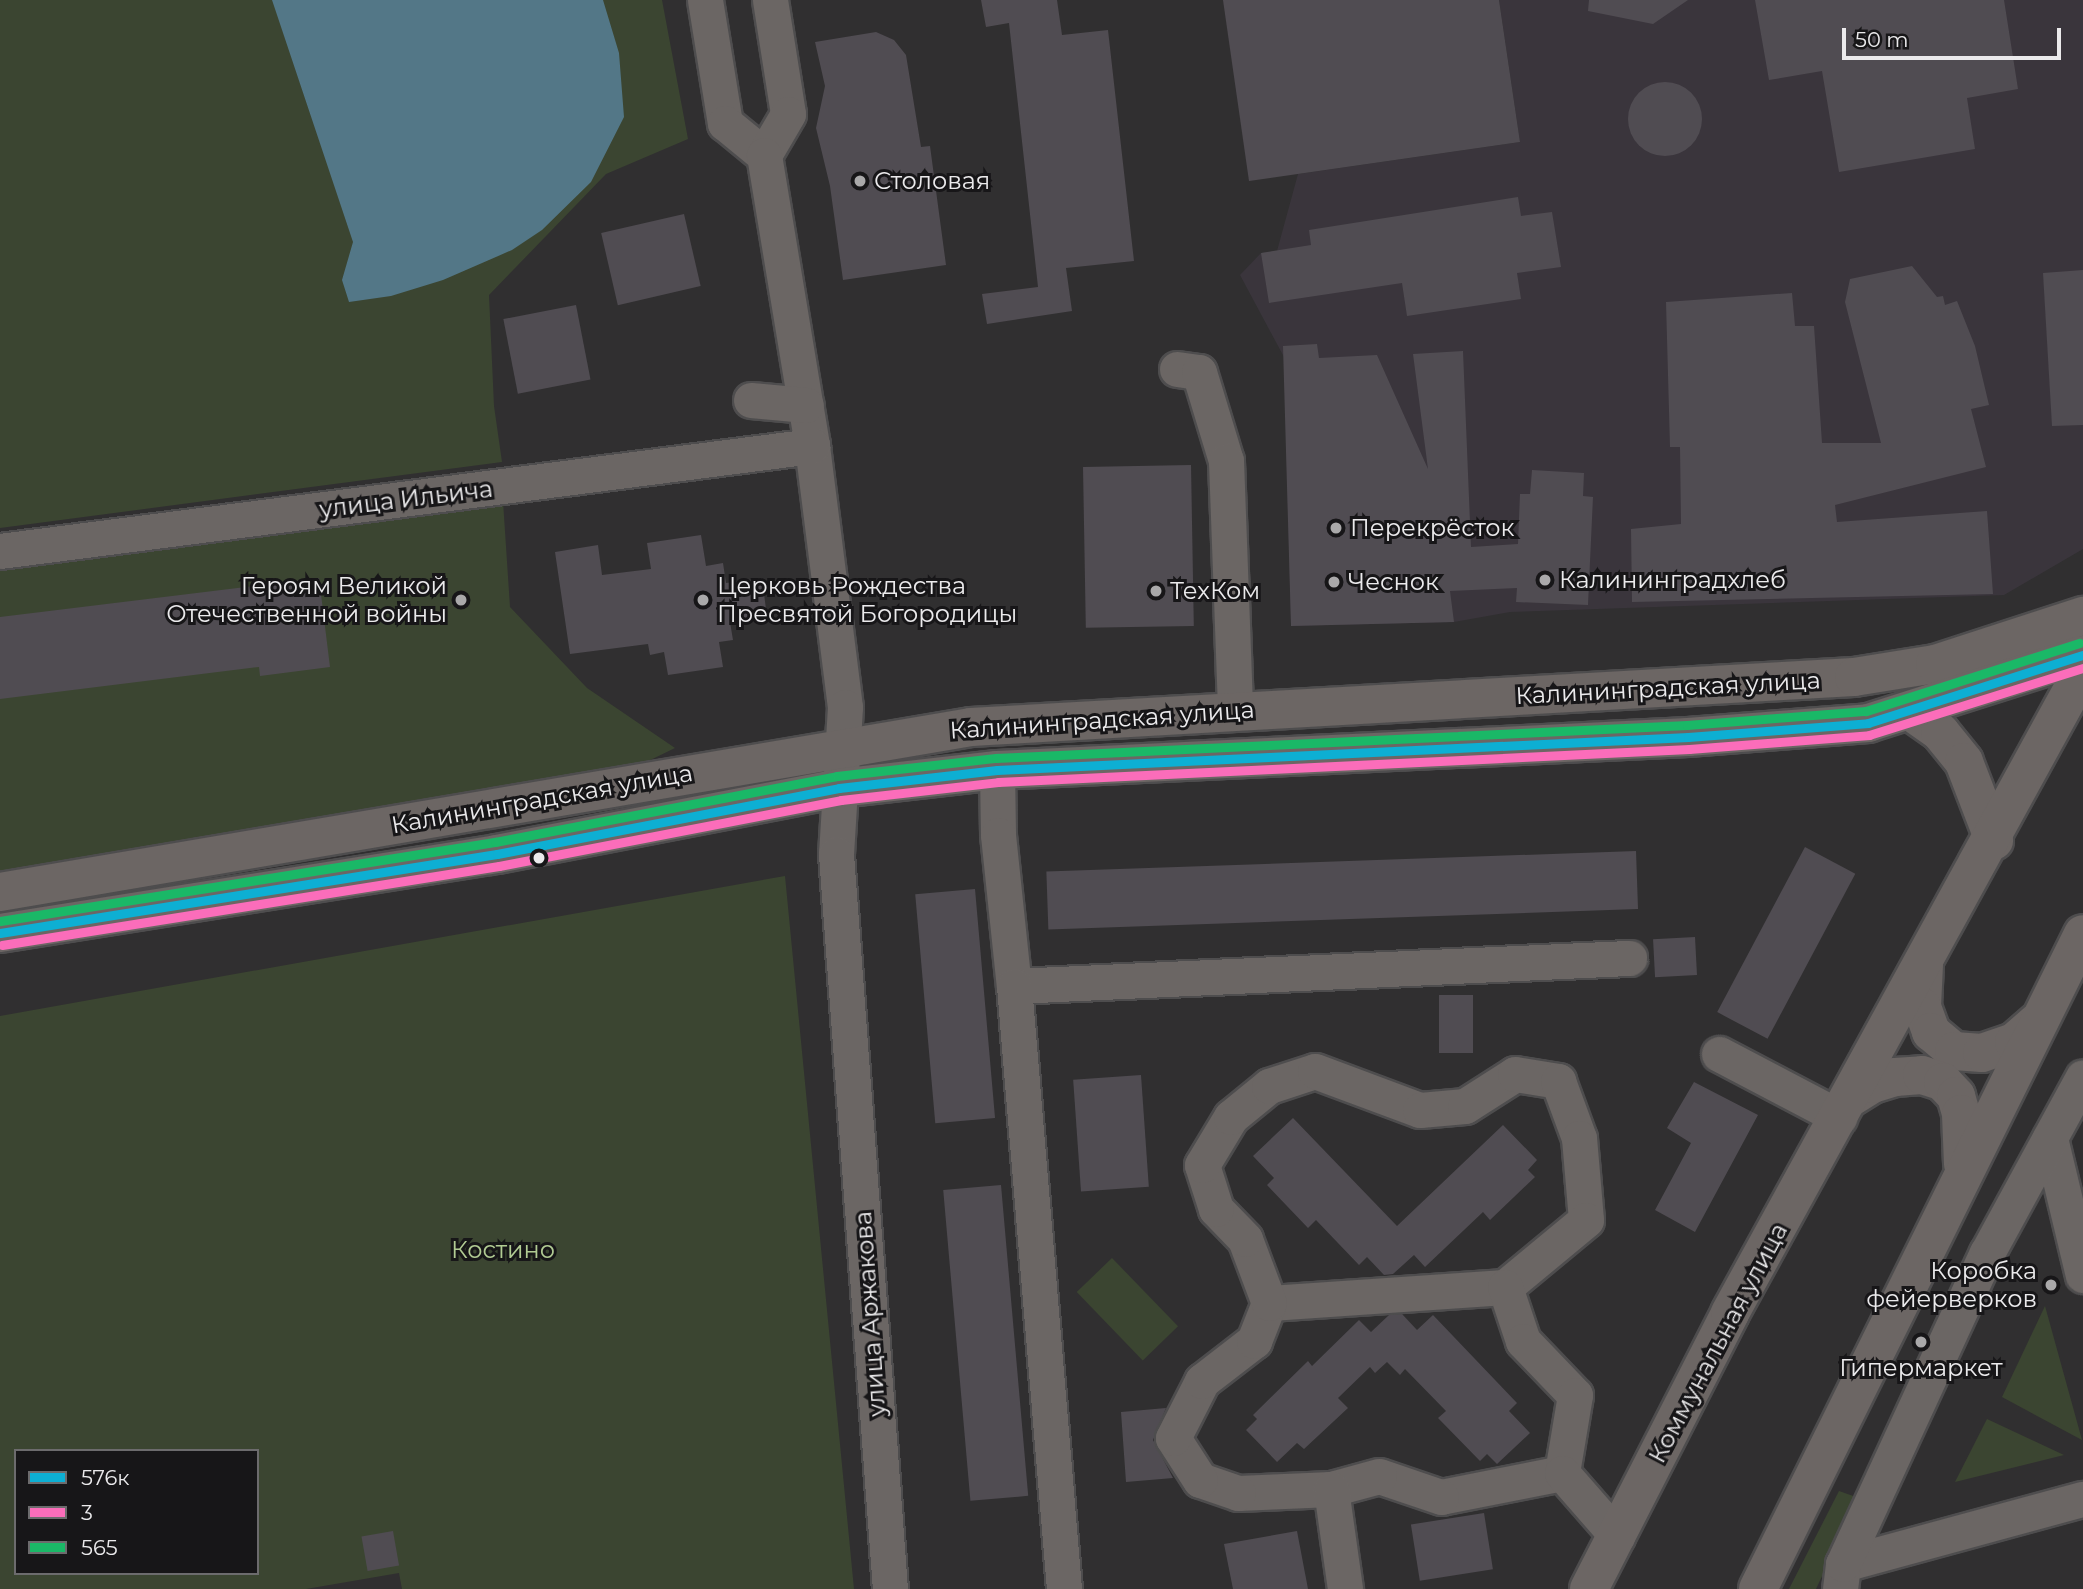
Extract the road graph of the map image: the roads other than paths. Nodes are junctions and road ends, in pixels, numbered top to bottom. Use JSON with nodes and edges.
{"nodes":[{"id":1,"x":705,"y":0,"type":"edge"},
{"id":2,"x":770,"y":0,"type":"edge"},
{"id":3,"x":764,"y":155,"type":"junction"},
{"id":4,"x":1177,"y":369,"type":"dead end"},
{"id":5,"x":751,"y":400,"type":"dead end"},
{"id":6,"x":806,"y":404,"type":"junction"},
{"id":7,"x":812,"y":446,"type":"junction"},
{"id":8,"x":0,"y":551,"type":"edge"},
{"id":9,"x":2083,"y":616,"type":"edge"},
{"id":10,"x":2083,"y":655,"type":"edge"},
{"id":11,"x":2083,"y":670,"type":"edge"},
{"id":12,"x":1235,"y":709,"type":"junction"},
{"id":13,"x":1910,"y":711,"type":"junction"},
{"id":14,"x":841,"y":748,"type":"junction"},
{"id":15,"x":997,"y":769,"type":"junction"},
{"id":16,"x":839,"y":788,"type":"junction"},
{"id":17,"x":1994,"y":840,"type":"junction"},
{"id":18,"x":0,"y":892,"type":"edge"},
{"id":19,"x":0,"y":933,"type":"edge"},
{"id":20,"x":2083,"y":934,"type":"edge"},
{"id":21,"x":1629,"y":958,"type":"dead end"},
{"id":22,"x":1924,"y":958,"type":"junction"},
{"id":23,"x":1014,"y":986,"type":"junction"},
{"id":24,"x":2041,"y":1019,"type":"junction"},
{"id":25,"x":1719,"y":1054,"type":"dead end"},
{"id":26,"x":2083,"y":1077,"type":"edge"},
{"id":27,"x":1844,"y":1107,"type":"junction"},
{"id":28,"x":2050,"y":1138,"type":"junction"},
{"id":29,"x":1963,"y":1169,"type":"junction"},
{"id":30,"x":2083,"y":1275,"type":"edge"},
{"id":31,"x":1505,"y":1287,"type":"junction"},
{"id":32,"x":1269,"y":1303,"type":"junction"},
{"id":33,"x":1562,"y":1473,"type":"junction"},
{"id":34,"x":1331,"y":1489,"type":"junction"},
{"id":35,"x":2083,"y":1499,"type":"edge"},
{"id":36,"x":1617,"y":1536,"type":"junction"},
{"id":37,"x":1842,"y":1577,"type":"edge"},
{"id":38,"x":890,"y":1589,"type":"edge"},
{"id":39,"x":1064,"y":1589,"type":"edge"},
{"id":40,"x":1345,"y":1589,"type":"edge"},
{"id":41,"x":1589,"y":1589,"type":"edge"},
{"id":42,"x":1758,"y":1589,"type":"edge"}],
"edges":[{"from":1,"to":3,"type":"street"},
{"from":2,"to":3,"type":"street"},
{"from":3,"to":6,"type":"street","name":"улица Аржакова"},
{"from":4,"to":12,"type":"street"},
{"from":5,"to":6,"type":"street"},
{"from":6,"to":7,"type":"street","name":"улица Аржакова"},
{"from":7,"to":8,"type":"street","name":"улица Ильича"},
{"from":7,"to":14,"type":"street","name":"улица Аржакова"},
{"from":9,"to":12,"type":"main road","name":"Калининградская улица"},
{"from":10,"to":13,"type":"main road","name":"Калининградская улица"},
{"from":11,"to":17,"type":"main road","name":"Коммунальная улица"},
{"from":12,"to":14,"type":"main road","name":"Калининградская улица"},
{"from":13,"to":15,"type":"main road","name":"Калининградская улица"},
{"from":13,"to":17,"type":"main road"},
{"from":14,"to":16,"type":"street","name":"улица Аржакова"},
{"from":14,"to":18,"type":"main road","name":"Калининградская улица"},
{"from":15,"to":16,"type":"main road","name":"Калининградская улица"},
{"from":15,"to":23,"type":"street"},
{"from":16,"to":19,"type":"main road","name":"Калининградская улица"},
{"from":16,"to":38,"type":"street","name":"улица Аржакова"},
{"from":17,"to":22,"type":"main road","name":"Коммунальная улица"},
{"from":20,"to":24,"type":"main road","name":"Коммунальная улица"},
{"from":21,"to":23,"type":"street"},
{"from":22,"to":24,"type":"main road","name":"Коммунальная улица"},
{"from":22,"to":27,"type":"main road","name":"Коммунальная улица"},
{"from":23,"to":39,"type":"street"},
{"from":24,"to":29,"type":"main road","name":"Коммунальная улица"},
{"from":25,"to":27,"type":"street"},
{"from":26,"to":28,"type":"street"},
{"from":27,"to":29,"type":"main road","name":"Коммунальная улица"},
{"from":27,"to":36,"type":"main road","name":"Коммунальная улица"},
{"from":28,"to":30,"type":"street"},
{"from":28,"to":37,"type":"street"},
{"from":29,"to":42,"type":"main road","name":"Коммунальная улица"},
{"from":31,"to":32,"type":"street"},
{"from":31,"to":32,"type":"street"},
{"from":31,"to":33,"type":"street"},
{"from":32,"to":34,"type":"street"},
{"from":33,"to":34,"type":"street"},
{"from":33,"to":36,"type":"street"},
{"from":34,"to":40,"type":"street"},
{"from":35,"to":37,"type":"street"},
{"from":36,"to":41,"type":"main road","name":"Коммунальная улица"}]}
